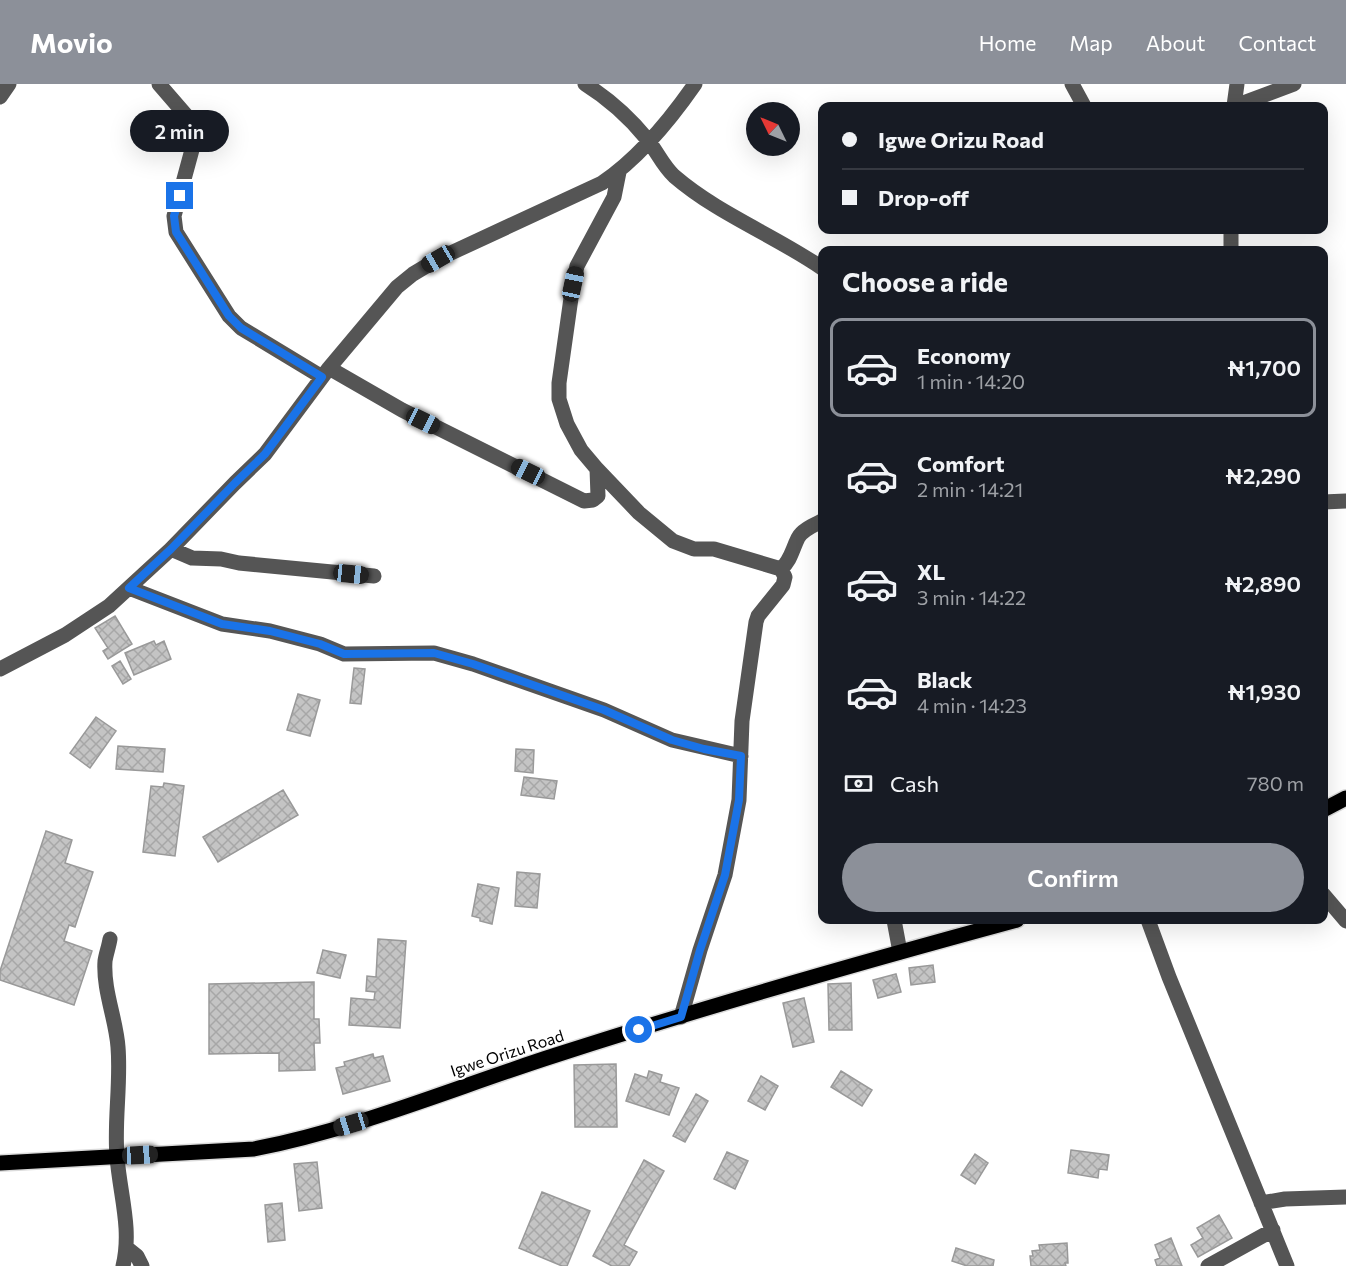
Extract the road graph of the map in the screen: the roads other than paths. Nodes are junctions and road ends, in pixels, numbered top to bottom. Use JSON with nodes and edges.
{"nodes":[{"id":1,"x":9,"y":84,"type":"edge"},
{"id":2,"x":159,"y":84,"type":"edge"},
{"id":3,"x":585,"y":84,"type":"edge"},
{"id":4,"x":695,"y":84,"type":"edge"},
{"id":5,"x":1072,"y":84,"type":"edge"},
{"id":6,"x":1237,"y":84,"type":"edge"},
{"id":7,"x":1294,"y":84,"type":"edge"},
{"id":8,"x":0,"y":97,"type":"edge"},
{"id":9,"x":1082,"y":102,"type":"edge"},
{"id":10,"x":1235,"y":102,"type":"edge"},
{"id":11,"x":1245,"y":102,"type":"edge"},
{"id":12,"x":649,"y":141,"type":"junction"},
{"id":13,"x":619,"y":172,"type":"junction"},
{"id":14,"x":818,"y":266,"type":"edge"},
{"id":15,"x":326,"y":372,"type":"junction"},
{"id":16,"x":597,"y":469,"type":"junction"},
{"id":17,"x":1346,"y":501,"type":"edge"},
{"id":18,"x":1328,"y":502,"type":"edge"},
{"id":19,"x":818,"y":523,"type":"edge"},
{"id":20,"x":171,"y":549,"type":"junction"},
{"id":21,"x":781,"y":569,"type":"junction"},
{"id":22,"x":374,"y":576,"type":"dead end"},
{"id":23,"x":129,"y":588,"type":"junction"},
{"id":24,"x":0,"y":669,"type":"edge"},
{"id":25,"x":741,"y":756,"type":"junction"},
{"id":26,"x":1346,"y":798,"type":"edge"},
{"id":27,"x":1328,"y":807,"type":"edge"},
{"id":28,"x":1328,"y":900,"type":"edge"},
{"id":29,"x":1346,"y":921,"type":"edge"},
{"id":30,"x":895,"y":924,"type":"edge"},
{"id":31,"x":1002,"y":924,"type":"edge"},
{"id":32,"x":1149,"y":924,"type":"edge"},
{"id":33,"x":110,"y":939,"type":"dead end"},
{"id":34,"x":900,"y":952,"type":"junction"},
{"id":35,"x":681,"y":1017,"type":"junction"},
{"id":36,"x":117,"y":1156,"type":"junction"},
{"id":37,"x":0,"y":1163,"type":"edge"},
{"id":38,"x":1346,"y":1197,"type":"edge"},
{"id":39,"x":1261,"y":1203,"type":"junction"},
{"id":40,"x":1273,"y":1230,"type":"junction"},
{"id":41,"x":127,"y":1248,"type":"junction"},
{"id":42,"x":123,"y":1266,"type":"edge"},
{"id":43,"x":142,"y":1266,"type":"edge"},
{"id":44,"x":1208,"y":1266,"type":"edge"},
{"id":45,"x":1287,"y":1266,"type":"edge"}],
"edges":[{"from":1,"to":8,"type":"street"},
{"from":2,"to":15,"type":"street"},
{"from":3,"to":12,"type":"street"},
{"from":4,"to":12,"type":"street"},
{"from":5,"to":9,"type":"street"},
{"from":6,"to":10,"type":"street"},
{"from":7,"to":11,"type":"street"},
{"from":12,"to":13,"type":"street"},
{"from":12,"to":14,"type":"street"},
{"from":13,"to":15,"type":"street"},
{"from":13,"to":16,"type":"street"},
{"from":15,"to":16,"type":"street"},
{"from":15,"to":20,"type":"street"},
{"from":16,"to":21,"type":"street"},
{"from":17,"to":18,"type":"street"},
{"from":19,"to":21,"type":"street"},
{"from":20,"to":22,"type":"street"},
{"from":20,"to":23,"type":"street"},
{"from":21,"to":25,"type":"street"},
{"from":23,"to":24,"type":"street"},
{"from":23,"to":25,"type":"street"},
{"from":25,"to":35,"type":"street"},
{"from":26,"to":27,"type":"main road"},
{"from":28,"to":29,"type":"street"},
{"from":30,"to":34,"type":"street"},
{"from":31,"to":34,"type":"main road","name":"Igwe Orizu Road"},
{"from":32,"to":39,"type":"street"},
{"from":33,"to":36,"type":"street"},
{"from":34,"to":35,"type":"main road","name":"Igwe Orizu Road"},
{"from":35,"to":36,"type":"main road","name":"Igwe Orizu Road"},
{"from":36,"to":37,"type":"main road","name":"Igwe Orizu Road"},
{"from":36,"to":41,"type":"street"},
{"from":38,"to":39,"type":"street"},
{"from":39,"to":40,"type":"street"},
{"from":40,"to":44,"type":"street"},
{"from":40,"to":45,"type":"street"},
{"from":41,"to":42,"type":"street"},
{"from":41,"to":43,"type":"street"}]}
